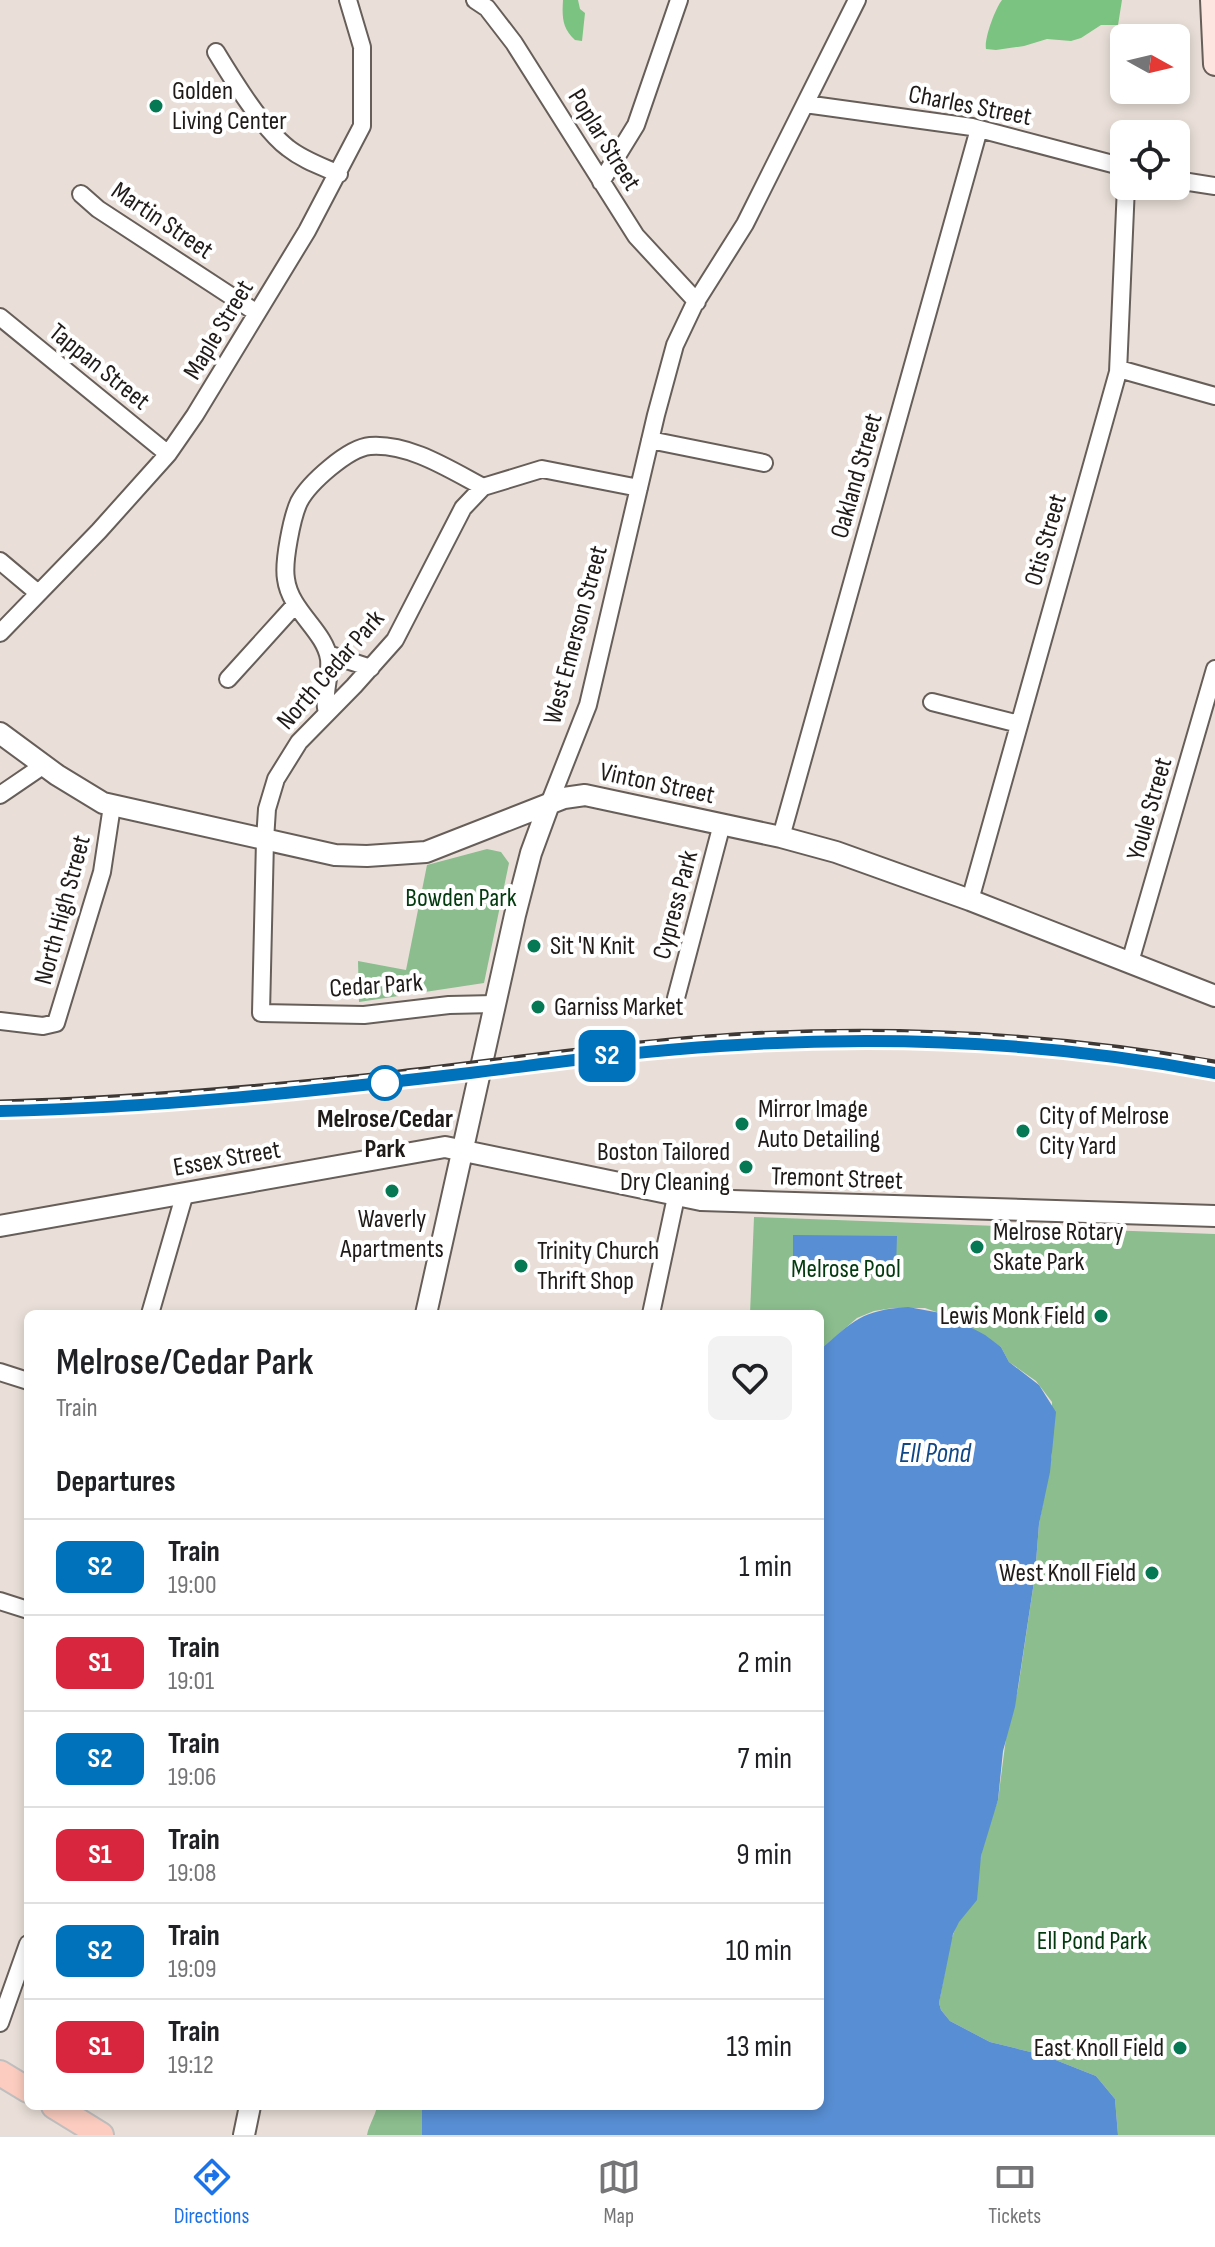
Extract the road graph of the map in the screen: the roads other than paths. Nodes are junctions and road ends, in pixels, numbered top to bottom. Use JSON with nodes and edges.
{"nodes":[{"id":1,"x":348,"y":0,"type":"edge"},
{"id":2,"x":475,"y":0,"type":"edge"},
{"id":3,"x":679,"y":0,"type":"edge"},
{"id":4,"x":857,"y":0,"type":"edge"},
{"id":5,"x":1212,"y":0,"type":"edge"},
{"id":6,"x":216,"y":52,"type":"dead end"},
{"id":7,"x":1215,"y":64,"type":"edge"},
{"id":8,"x":805,"y":104,"type":"junction"},
{"id":9,"x":979,"y":129,"type":"junction"},
{"id":10,"x":1110,"y":163,"type":"edge"},
{"id":11,"x":339,"y":174,"type":"junction"},
{"id":12,"x":601,"y":182,"type":"junction"},
{"id":13,"x":1190,"y":182,"type":"edge"},
{"id":14,"x":1215,"y":186,"type":"edge"},
{"id":15,"x":81,"y":194,"type":"dead end"},
{"id":16,"x":1125,"y":200,"type":"edge"},
{"id":17,"x":697,"y":302,"type":"junction"},
{"id":18,"x":257,"y":313,"type":"junction"},
{"id":19,"x":0,"y":317,"type":"edge"},
{"id":20,"x":1119,"y":369,"type":"junction"},
{"id":21,"x":1215,"y":396,"type":"edge"},
{"id":22,"x":650,"y":440,"type":"junction"},
{"id":23,"x":168,"y":454,"type":"junction"},
{"id":24,"x":764,"y":463,"type":"dead end"},
{"id":25,"x":483,"y":487,"type":"junction"},
{"id":26,"x":639,"y":488,"type":"junction"},
{"id":27,"x":0,"y":561,"type":"edge"},
{"id":28,"x":38,"y":593,"type":"junction"},
{"id":29,"x":295,"y":605,"type":"junction"},
{"id":30,"x":0,"y":633,"type":"edge"},
{"id":31,"x":328,"y":654,"type":"junction"},
{"id":32,"x":371,"y":668,"type":"junction"},
{"id":33,"x":1215,"y":669,"type":"edge"},
{"id":34,"x":228,"y":679,"type":"dead end"},
{"id":35,"x":932,"y":702,"type":"dead end"},
{"id":36,"x":327,"y":713,"type":"junction"},
{"id":37,"x":1019,"y":724,"type":"junction"},
{"id":38,"x":0,"y":733,"type":"edge"},
{"id":39,"x":44,"y":765,"type":"junction"},
{"id":40,"x":0,"y":795,"type":"edge"},
{"id":41,"x":549,"y":804,"type":"junction"},
{"id":42,"x":112,"y":806,"type":"junction"},
{"id":43,"x":722,"y":824,"type":"junction"},
{"id":44,"x":781,"y":837,"type":"junction"},
{"id":45,"x":265,"y":840,"type":"junction"},
{"id":46,"x":970,"y":900,"type":"junction"},
{"id":47,"x":1130,"y":962,"type":"junction"},
{"id":48,"x":1215,"y":996,"type":"edge"},
{"id":49,"x":676,"y":998,"type":"dead end"},
{"id":50,"x":487,"y":1004,"type":"junction"},
{"id":51,"x":261,"y":1013,"type":"joint"},
{"id":52,"x":0,"y":1021,"type":"edge"},
{"id":53,"x":463,"y":1150,"type":"junction"},
{"id":54,"x":185,"y":1193,"type":"junction"},
{"id":55,"x":676,"y":1197,"type":"junction"},
{"id":56,"x":1215,"y":1216,"type":"edge"},
{"id":57,"x":0,"y":1226,"type":"edge"},
{"id":58,"x":151,"y":1310,"type":"edge"},
{"id":59,"x":427,"y":1310,"type":"edge"},
{"id":60,"x":652,"y":1310,"type":"edge"},
{"id":61,"x":0,"y":1372,"type":"edge"},
{"id":62,"x":24,"y":1380,"type":"edge"},
{"id":63,"x":0,"y":1601,"type":"edge"},
{"id":64,"x":24,"y":1609,"type":"edge"},
{"id":65,"x":24,"y":1955,"type":"edge"},
{"id":66,"x":0,"y":2023,"type":"edge"},
{"id":67,"x":0,"y":2073,"type":"edge"},
{"id":68,"x":24,"y":2088,"type":"edge"},
{"id":69,"x":60,"y":2110,"type":"edge"},
{"id":70,"x":249,"y":2110,"type":"edge"},
{"id":71,"x":101,"y":2135,"type":"edge"},
{"id":72,"x":244,"y":2135,"type":"edge"}],
"edges":[{"from":1,"to":11,"type":"street","name":"Maple Street"},
{"from":2,"to":12,"type":"street","name":"Poplar Street"},
{"from":3,"to":12,"type":"street"},
{"from":4,"to":8,"type":"street","name":"West Emerson Street"},
{"from":5,"to":7,"type":"main road"},
{"from":6,"to":11,"type":"street"},
{"from":8,"to":9,"type":"street","name":"Charles Street"},
{"from":8,"to":17,"type":"street","name":"West Emerson Street"},
{"from":9,"to":10,"type":"street","name":"Charles Street"},
{"from":9,"to":44,"type":"street","name":"Oakland Street"},
{"from":11,"to":18,"type":"street","name":"Maple Street"},
{"from":12,"to":17,"type":"street","name":"Poplar Street"},
{"from":13,"to":14,"type":"street"},
{"from":15,"to":18,"type":"street","name":"Martin Street"},
{"from":16,"to":20,"type":"street","name":"Otis Street"},
{"from":17,"to":22,"type":"street","name":"West Emerson Street"},
{"from":18,"to":23,"type":"street","name":"Maple Street"},
{"from":19,"to":23,"type":"street","name":"Tappan Street"},
{"from":20,"to":21,"type":"street"},
{"from":20,"to":37,"type":"street","name":"Otis Street"},
{"from":22,"to":24,"type":"street"},
{"from":22,"to":26,"type":"street","name":"West Emerson Street"},
{"from":23,"to":28,"type":"street","name":"Maple Street"},
{"from":25,"to":26,"type":"street"},
{"from":25,"to":29,"type":"street"},
{"from":25,"to":32,"type":"street","name":"North Cedar Park"},
{"from":26,"to":41,"type":"street","name":"West Emerson Street"},
{"from":27,"to":28,"type":"street"},
{"from":28,"to":30,"type":"street","name":"Maple Street"},
{"from":29,"to":31,"type":"street"},
{"from":29,"to":34,"type":"street"},
{"from":31,"to":32,"type":"street"},
{"from":31,"to":36,"type":"street"},
{"from":32,"to":36,"type":"street","name":"North Cedar Park"},
{"from":33,"to":47,"type":"street","name":"Youle Street"},
{"from":35,"to":37,"type":"street"},
{"from":36,"to":45,"type":"street","name":"North Cedar Park"},
{"from":37,"to":46,"type":"street","name":"Otis Street"},
{"from":38,"to":39,"type":"street","name":"Vinton Street"},
{"from":39,"to":40,"type":"street"},
{"from":39,"to":42,"type":"street","name":"Vinton Street"},
{"from":41,"to":43,"type":"street","name":"Vinton Street"},
{"from":41,"to":45,"type":"street","name":"Vinton Street"},
{"from":41,"to":50,"type":"street","name":"West Emerson Street"},
{"from":42,"to":45,"type":"street","name":"Vinton Street"},
{"from":42,"to":52,"type":"street","name":"North High Street"},
{"from":43,"to":44,"type":"street","name":"Vinton Street"},
{"from":43,"to":49,"type":"street","name":"Cypress Park"},
{"from":44,"to":46,"type":"street","name":"Vinton Street"},
{"from":45,"to":51,"type":"street","name":"North Cedar Park"},
{"from":46,"to":47,"type":"street","name":"Vinton Street"},
{"from":47,"to":48,"type":"street","name":"Vinton Street"},
{"from":50,"to":51,"type":"street","name":"Cedar Park"},
{"from":50,"to":53,"type":"street","name":"West Emerson Street"},
{"from":53,"to":54,"type":"street","name":"Essex Street"},
{"from":53,"to":55,"type":"street","name":"Tremont Street"},
{"from":53,"to":59,"type":"street","name":"West Emerson Street"},
{"from":54,"to":57,"type":"street","name":"Essex Street"},
{"from":54,"to":58,"type":"street"},
{"from":55,"to":56,"type":"street","name":"Tremont Street"},
{"from":55,"to":60,"type":"street"},
{"from":61,"to":62,"type":"street"},
{"from":63,"to":64,"type":"street"},
{"from":65,"to":66,"type":"street"},
{"from":67,"to":68,"type":"main road"},
{"from":69,"to":71,"type":"main road"},
{"from":70,"to":72,"type":"street"}]}
